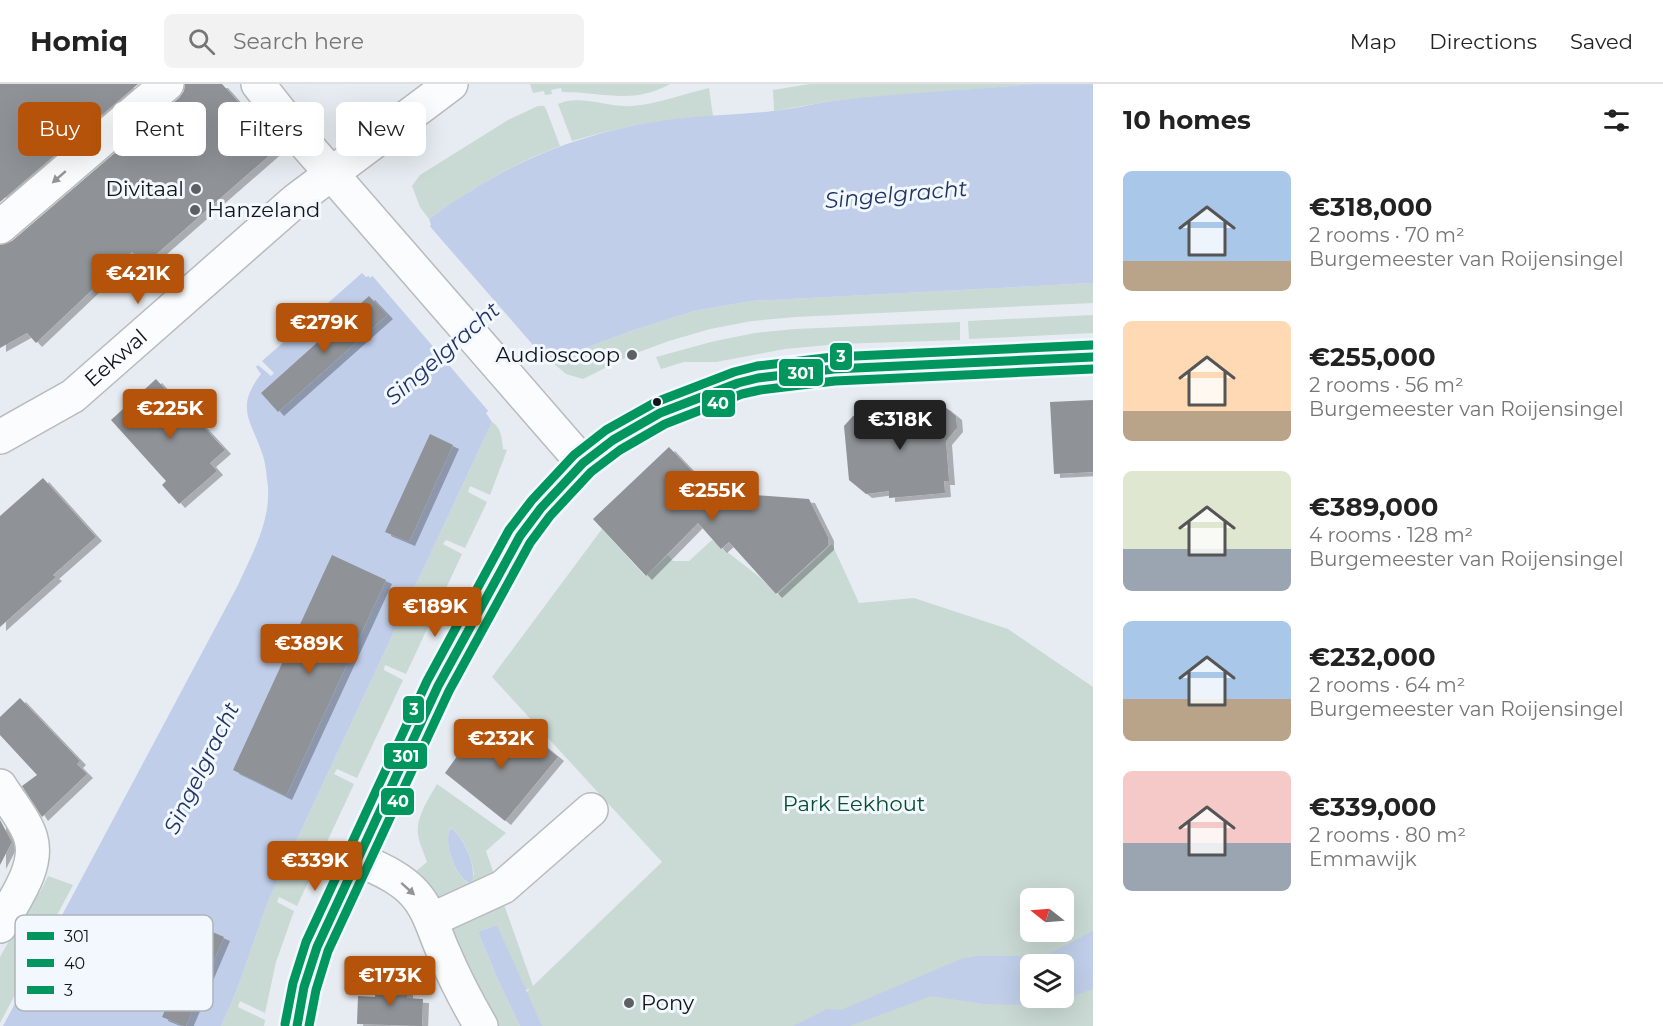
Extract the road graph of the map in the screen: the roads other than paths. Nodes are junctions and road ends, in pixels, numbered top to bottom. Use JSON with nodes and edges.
{"nodes":[{"id":1,"x":167,"y":84,"type":"edge"},
{"id":2,"x":258,"y":84,"type":"edge"},
{"id":3,"x":451,"y":84,"type":"edge"},
{"id":4,"x":332,"y":174,"type":"junction"},
{"id":5,"x":0,"y":227,"type":"edge"},
{"id":6,"x":1093,"y":357,"type":"edge"},
{"id":7,"x":0,"y":437,"type":"edge"},
{"id":8,"x":583,"y":463,"type":"junction"},
{"id":9,"x":0,"y":786,"type":"edge"},
{"id":10,"x":591,"y":810,"type":"dead end"},
{"id":11,"x":358,"y":859,"type":"junction"},
{"id":12,"x":431,"y":920,"type":"junction"},
{"id":13,"x":0,"y":926,"type":"edge"},
{"id":14,"x":297,"y":1026,"type":"edge"},
{"id":15,"x":481,"y":1026,"type":"edge"}],
"edges":[{"from":1,"to":5,"type":"street","one_way":true},
{"from":2,"to":4,"type":"street"},
{"from":3,"to":4,"type":"street","name":"Eekwal"},
{"from":4,"to":7,"type":"street","name":"Eekwal"},
{"from":4,"to":8,"type":"street"},
{"from":6,"to":8,"type":"street"},
{"from":8,"to":11,"type":"street"},
{"from":9,"to":13,"type":"street"},
{"from":10,"to":12,"type":"street"},
{"from":11,"to":12,"type":"street","one_way":true},
{"from":11,"to":14,"type":"street"},
{"from":12,"to":15,"type":"street"}]}
